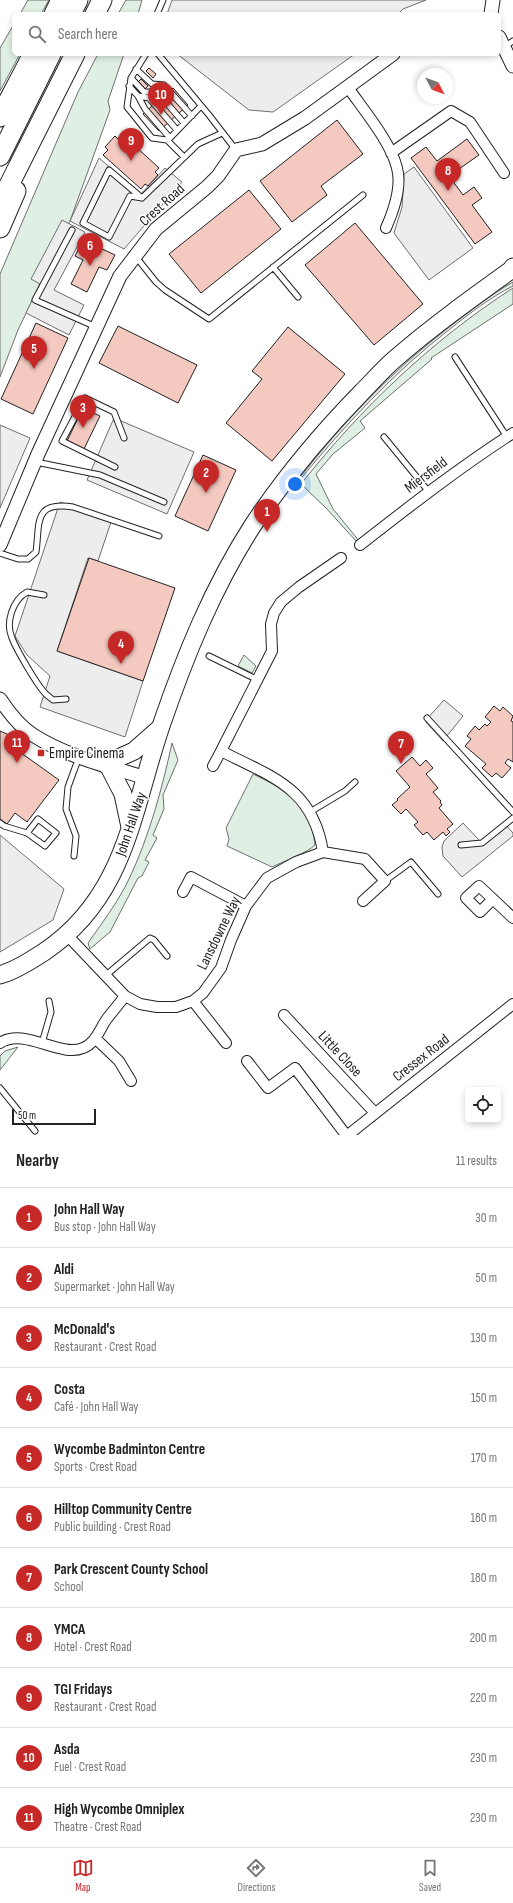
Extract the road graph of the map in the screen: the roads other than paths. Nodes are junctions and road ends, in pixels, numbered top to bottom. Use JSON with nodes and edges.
{"nodes":[{"id":1,"x":61,"y":0,"type":"edge"},
{"id":2,"x":78,"y":0,"type":"edge"},
{"id":3,"x":102,"y":0,"type":"edge"},
{"id":4,"x":163,"y":0,"type":"edge"},
{"id":5,"x":493,"y":0,"type":"edge"},
{"id":6,"x":55,"y":12,"type":"edge"},
{"id":7,"x":72,"y":12,"type":"edge"},
{"id":8,"x":96,"y":12,"type":"edge"},
{"id":9,"x":158,"y":12,"type":"edge"},
{"id":10,"x":491,"y":12,"type":"edge"},
{"id":11,"x":506,"y":41,"type":"edge"},
{"id":12,"x":32,"y":56,"type":"edge"},
{"id":13,"x":46,"y":56,"type":"edge"},
{"id":14,"x":50,"y":56,"type":"edge"},
{"id":15,"x":73,"y":56,"type":"edge"},
{"id":16,"x":145,"y":56,"type":"edge"},
{"id":17,"x":160,"y":56,"type":"edge"},
{"id":18,"x":390,"y":56,"type":"edge"},
{"id":19,"x":513,"y":66,"type":"edge"},
{"id":20,"x":136,"y":69,"type":"junction"},
{"id":21,"x":130,"y":78,"type":"junction"},
{"id":22,"x":60,"y":83,"type":"junction"},
{"id":23,"x":129,"y":86,"type":"junction"},
{"id":24,"x":347,"y":86,"type":"junction"},
{"id":25,"x":138,"y":96,"type":"junction"},
{"id":26,"x":201,"y":106,"type":"junction"},
{"id":27,"x":192,"y":116,"type":"junction"},
{"id":28,"x":0,"y":117,"type":"edge"},
{"id":29,"x":184,"y":123,"type":"junction"},
{"id":30,"x":177,"y":130,"type":"junction"},
{"id":31,"x":222,"y":133,"type":"junction"},
{"id":32,"x":0,"y":135,"type":"edge"},
{"id":33,"x":169,"y":139,"type":"junction"},
{"id":34,"x":236,"y":150,"type":"junction"},
{"id":35,"x":391,"y":153,"type":"junction"},
{"id":36,"x":0,"y":156,"type":"edge"},
{"id":37,"x":184,"y":157,"type":"junction"},
{"id":38,"x":504,"y":173,"type":"dead end"},
{"id":39,"x":363,"y":195,"type":"dead end"},
{"id":40,"x":142,"y":198,"type":"junction"},
{"id":41,"x":0,"y":203,"type":"edge"},
{"id":42,"x":0,"y":228,"type":"edge"},
{"id":43,"x":386,"y":228,"type":"dead end"},
{"id":44,"x":72,"y":230,"type":"dead end"},
{"id":45,"x":135,"y":256,"type":"junction"},
{"id":46,"x":273,"y":267,"type":"junction"},
{"id":47,"x":512,"y":269,"type":"edge"},
{"id":48,"x":298,"y":297,"type":"dead end"},
{"id":49,"x":97,"y":327,"type":"junction"},
{"id":50,"x":455,"y":357,"type":"dead end"},
{"id":51,"x":510,"y":435,"type":"edge"},
{"id":52,"x":384,"y":437,"type":"dead end"},
{"id":53,"x":124,"y":438,"type":"dead end"},
{"id":54,"x":35,"y":461,"type":"junction"},
{"id":55,"x":115,"y":467,"type":"dead end"},
{"id":56,"x":429,"y":492,"type":"junction"},
{"id":57,"x":164,"y":502,"type":"dead end"},
{"id":58,"x":159,"y":536,"type":"dead end"},
{"id":59,"x":0,"y":545,"type":"edge"},
{"id":60,"x":360,"y":545,"type":"dead end"},
{"id":61,"x":0,"y":553,"type":"edge"},
{"id":62,"x":341,"y":558,"type":"dead end"},
{"id":63,"x":44,"y":595,"type":"dead end"},
{"id":64,"x":209,"y":656,"type":"dead end"},
{"id":65,"x":258,"y":680,"type":"junction"},
{"id":66,"x":0,"y":699,"type":"edge"},
{"id":67,"x":66,"y":699,"type":"dead end"},
{"id":68,"x":427,"y":718,"type":"dead end"},
{"id":69,"x":160,"y":728,"type":"junction"},
{"id":70,"x":221,"y":751,"type":"junction"},
{"id":71,"x":80,"y":756,"type":"junction"},
{"id":72,"x":106,"y":765,"type":"junction"},
{"id":73,"x":212,"y":766,"type":"dead end"},
{"id":74,"x":146,"y":778,"type":"junction"},
{"id":75,"x":355,"y":782,"type":"dead end"},
{"id":76,"x":310,"y":812,"type":"junction"},
{"id":77,"x":513,"y":812,"type":"edge"},
{"id":78,"x":513,"y":818,"type":"edge"},
{"id":79,"x":0,"y":823,"type":"edge"},
{"id":80,"x":131,"y":829,"type":"junction"},
{"id":81,"x":28,"y":833,"type":"junction"},
{"id":82,"x":461,"y":846,"type":"dead end"},
{"id":83,"x":323,"y":852,"type":"junction"},
{"id":84,"x":74,"y":856,"type":"dead end"},
{"id":85,"x":385,"y":881,"type":"junction"},
{"id":86,"x":183,"y":892,"type":"dead end"},
{"id":87,"x":438,"y":894,"type":"dead end"},
{"id":88,"x":493,"y":899,"type":"dead end"},
{"id":89,"x":363,"y":901,"type":"dead end"},
{"id":90,"x":246,"y":906,"type":"junction"},
{"id":91,"x":513,"y":918,"type":"edge"},
{"id":92,"x":68,"y":935,"type":"junction"},
{"id":93,"x":167,"y":956,"type":"dead end"},
{"id":94,"x":0,"y":975,"type":"edge"},
{"id":95,"x":105,"y":976,"type":"junction"},
{"id":96,"x":125,"y":996,"type":"junction"},
{"id":97,"x":49,"y":1001,"type":"dead end"},
{"id":98,"x":193,"y":1001,"type":"junction"},
{"id":99,"x":513,"y":1004,"type":"edge"},
{"id":100,"x":284,"y":1015,"type":"dead end"},
{"id":101,"x":95,"y":1038,"type":"junction"},
{"id":102,"x":0,"y":1043,"type":"edge"},
{"id":103,"x":42,"y":1043,"type":"junction"},
{"id":104,"x":226,"y":1043,"type":"dead end"},
{"id":105,"x":247,"y":1061,"type":"dead end"},
{"id":106,"x":131,"y":1081,"type":"dead end"},
{"id":107,"x":0,"y":1088,"type":"edge"},
{"id":108,"x":375,"y":1113,"type":"junction"},
{"id":109,"x":35,"y":1131,"type":"dead end"},
{"id":110,"x":347,"y":1135,"type":"edge"}],
"edges":[{"from":1,"to":6,"type":"highway"},
{"from":2,"to":7,"type":"highway"},
{"from":3,"to":8,"type":"highway"},
{"from":4,"to":9,"type":"lane"},
{"from":5,"to":10,"type":"street"},
{"from":11,"to":19,"type":"street"},
{"from":12,"to":28,"type":"highway"},
{"from":13,"to":32,"type":"highway"},
{"from":14,"to":36,"type":"highway"},
{"from":15,"to":22,"type":"highway"},
{"from":16,"to":20,"type":"lane"},
{"from":17,"to":26,"type":"lane"},
{"from":18,"to":24,"type":"street"},
{"from":20,"to":21,"type":"lane"},
{"from":20,"to":27,"type":"lane"},
{"from":21,"to":23,"type":"lane"},
{"from":21,"to":29,"type":"lane"},
{"from":22,"to":41,"type":"highway"},
{"from":22,"to":42,"type":"highway"},
{"from":23,"to":25,"type":"lane"},
{"from":23,"to":33,"type":"lane"},
{"from":24,"to":34,"type":"street"},
{"from":24,"to":35,"type":"street"},
{"from":25,"to":30,"type":"lane"},
{"from":25,"to":33,"type":"lane"},
{"from":26,"to":27,"type":"lane"},
{"from":26,"to":31,"type":"lane"},
{"from":27,"to":29,"type":"lane"},
{"from":29,"to":30,"type":"lane"},
{"from":30,"to":33,"type":"lane"},
{"from":31,"to":34,"type":"lane"},
{"from":31,"to":37,"type":"lane"},
{"from":33,"to":37,"type":"lane"},
{"from":34,"to":45,"type":"street","name":"Crest Road"},
{"from":35,"to":38,"type":"street"},
{"from":35,"to":43,"type":"street"},
{"from":37,"to":40,"type":"lane"},
{"from":39,"to":46,"type":"lane"},
{"from":40,"to":40,"type":"lane"},
{"from":44,"to":49,"type":"lane"},
{"from":45,"to":46,"type":"lane"},
{"from":45,"to":49,"type":"street","name":"Crest Road"},
{"from":46,"to":48,"type":"lane"},
{"from":47,"to":69,"type":"highway","name":"John Hall Way"},
{"from":49,"to":54,"type":"street","name":"Crest Road"},
{"from":50,"to":51,"type":"lane"},
{"from":51,"to":56,"type":"street","name":"Miersfield"},
{"from":52,"to":56,"type":"lane"},
{"from":53,"to":55,"type":"lane"},
{"from":54,"to":57,"type":"lane"},
{"from":54,"to":59,"type":"street","name":"Crest Road"},
{"from":56,"to":60,"type":"street","name":"Miersfield"},
{"from":58,"to":61,"type":"lane"},
{"from":62,"to":65,"type":"street"},
{"from":63,"to":67,"type":"lane"},
{"from":64,"to":65,"type":"lane"},
{"from":65,"to":70,"type":"street"},
{"from":66,"to":71,"type":"street"},
{"from":68,"to":77,"type":"lane"},
{"from":69,"to":72,"type":"highway"},
{"from":69,"to":74,"type":"highway","name":"John Hall Way"},
{"from":70,"to":73,"type":"street"},
{"from":70,"to":76,"type":"street"},
{"from":71,"to":72,"type":"street"},
{"from":71,"to":84,"type":"lane"},
{"from":72,"to":74,"type":"street"},
{"from":72,"to":80,"type":"highway"},
{"from":74,"to":80,"type":"highway","name":"John Hall Way"},
{"from":75,"to":76,"type":"lane"},
{"from":76,"to":83,"type":"street"},
{"from":78,"to":82,"type":"lane"},
{"from":79,"to":81,"type":"lane"},
{"from":80,"to":92,"type":"highway","name":"John Hall Way"},
{"from":81,"to":81,"type":"lane"},
{"from":83,"to":85,"type":"street","name":"Lansdowne Way"},
{"from":83,"to":90,"type":"street","name":"Lansdowne Way"},
{"from":85,"to":87,"type":"lane"},
{"from":85,"to":89,"type":"street"},
{"from":86,"to":90,"type":"street"},
{"from":88,"to":91,"type":"street"},
{"from":90,"to":98,"type":"street","name":"Lansdowne Way"},
{"from":92,"to":94,"type":"highway","name":"John Hall Way"},
{"from":92,"to":95,"type":"street","name":"Lansdowne Way"},
{"from":93,"to":95,"type":"lane"},
{"from":95,"to":96,"type":"street","name":"Lansdowne Way"},
{"from":96,"to":98,"type":"street","name":"Lansdowne Way"},
{"from":96,"to":101,"type":"street"},
{"from":97,"to":103,"type":"lane"},
{"from":98,"to":104,"type":"street"},
{"from":99,"to":108,"type":"street","name":"Cressex Road"},
{"from":100,"to":108,"type":"street","name":"Little Close"},
{"from":101,"to":103,"type":"street"},
{"from":101,"to":106,"type":"street"},
{"from":102,"to":103,"type":"street"},
{"from":105,"to":110,"type":"street"},
{"from":107,"to":109,"type":"lane"},
{"from":108,"to":110,"type":"street","name":"Cressex Road"}]}
